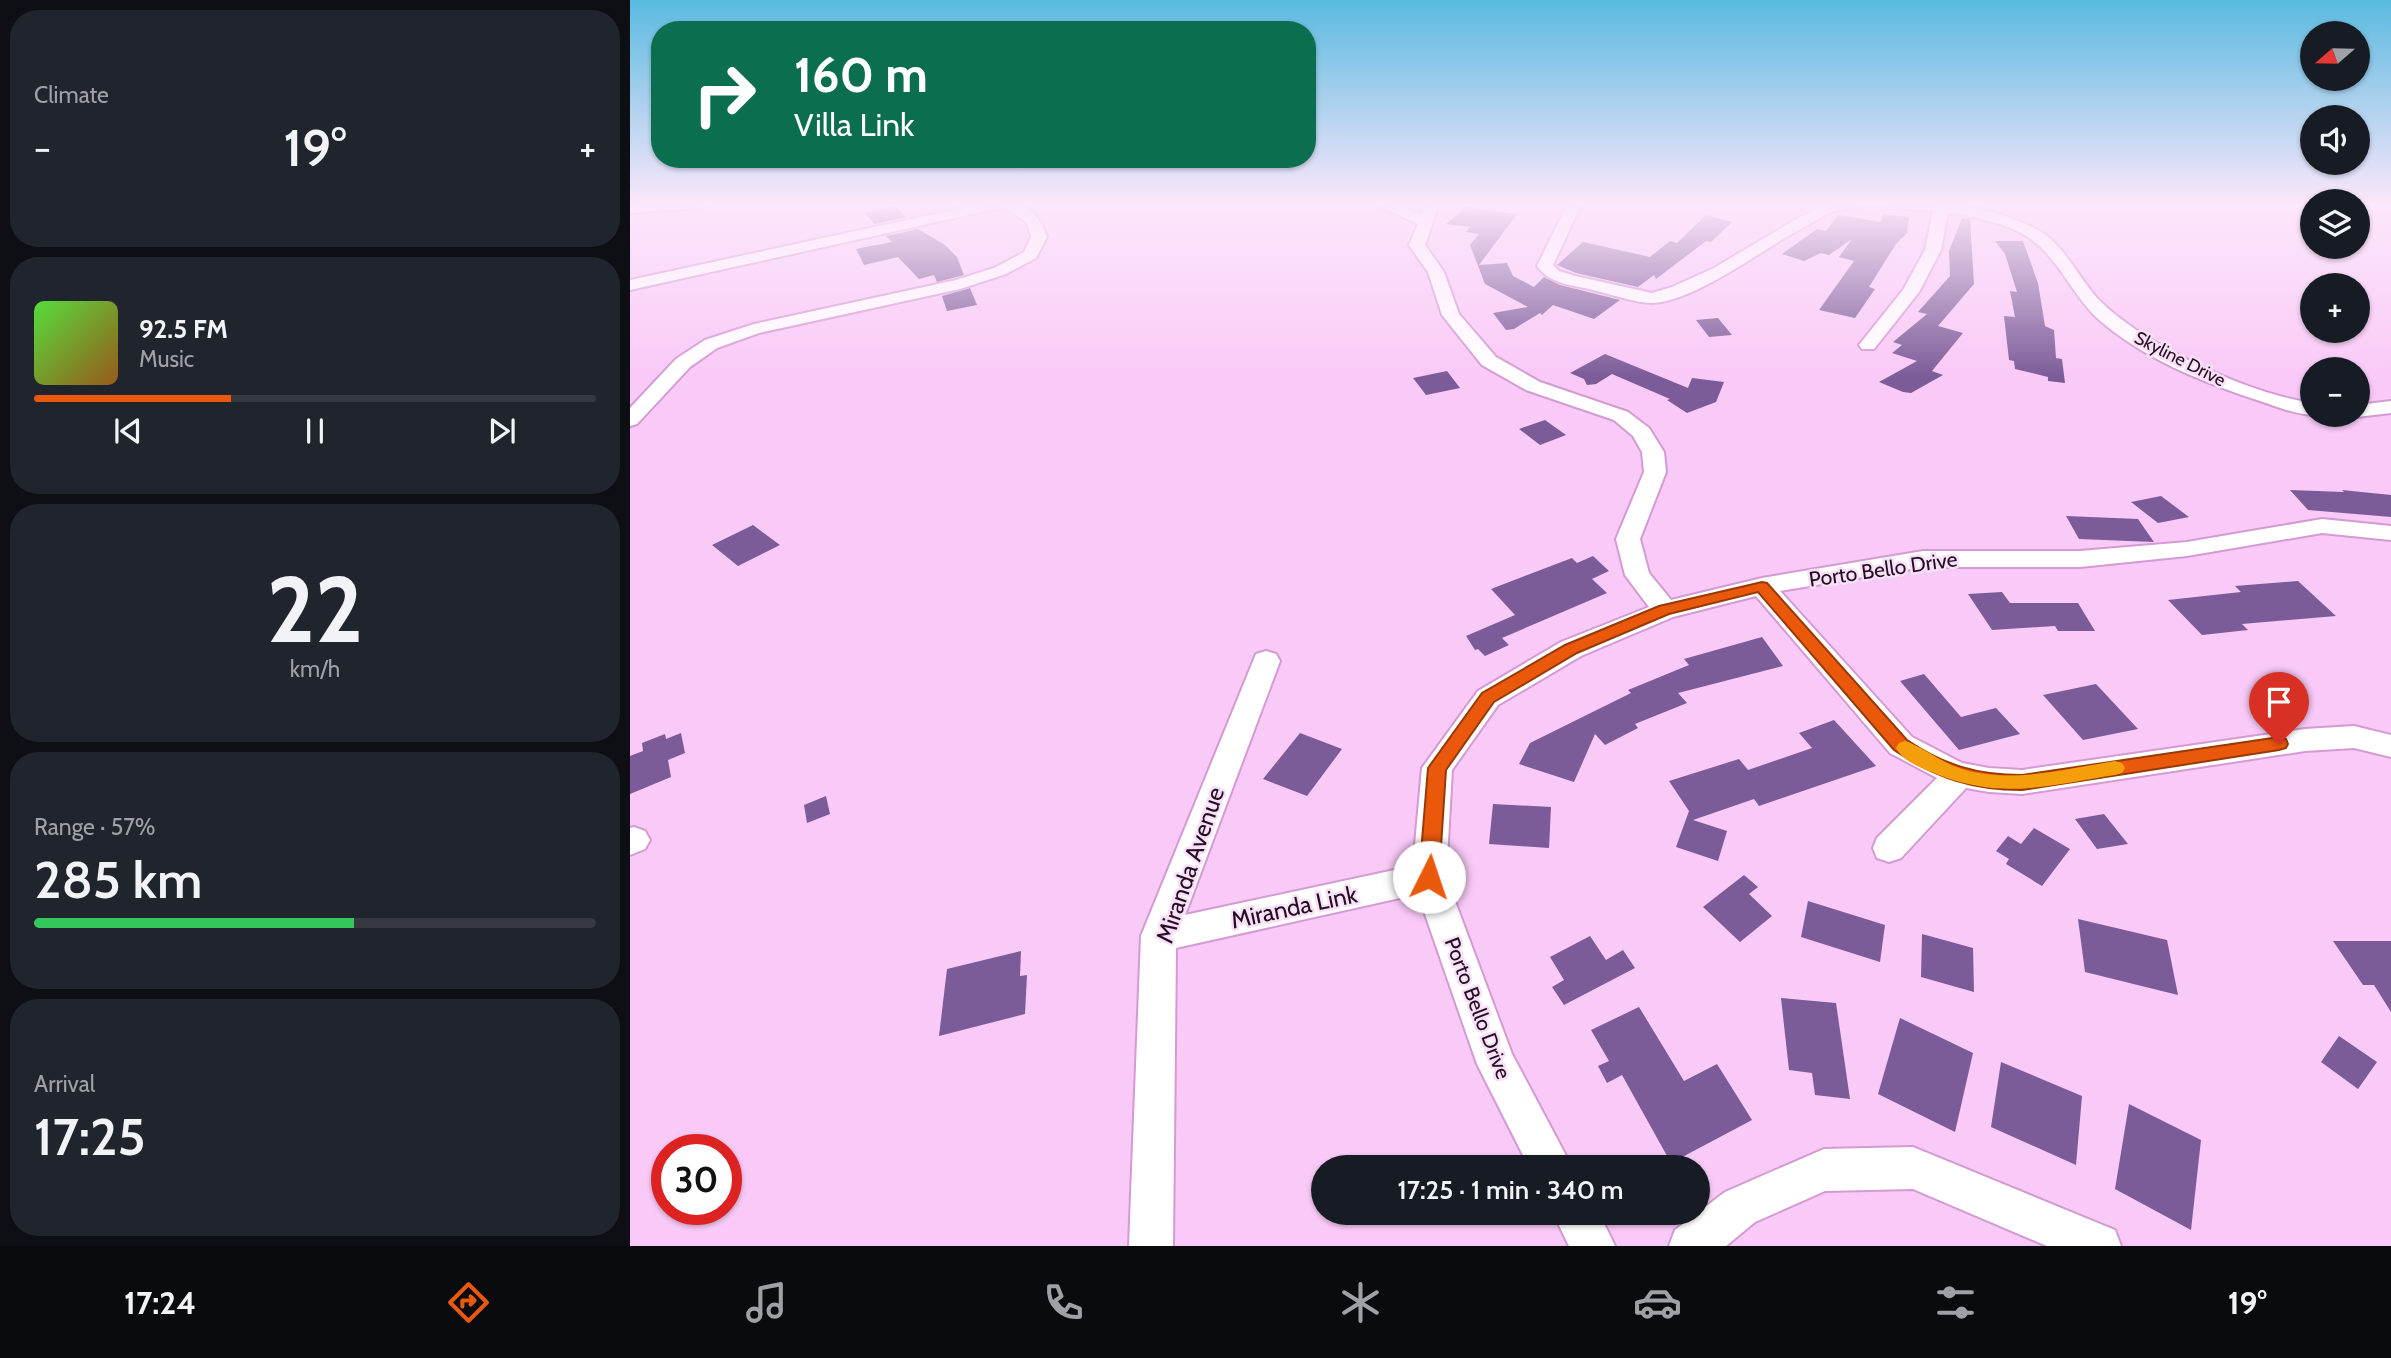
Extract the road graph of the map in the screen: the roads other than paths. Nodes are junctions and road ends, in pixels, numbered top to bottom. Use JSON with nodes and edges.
{"nodes":[{"id":1,"x":739,"y":261,"type":"edge"},
{"id":2,"x":1018,"y":261,"type":"edge"},
{"id":3,"x":1428,"y":261,"type":"edge"},
{"id":4,"x":1547,"y":261,"type":"edge"},
{"id":5,"x":1736,"y":261,"type":"edge"},
{"id":6,"x":1927,"y":261,"type":"edge"},
{"id":7,"x":2061,"y":261,"type":"edge"},
{"id":8,"x":630,"y":285,"type":"edge"},
{"id":9,"x":1868,"y":345,"type":"dead end"},
{"id":10,"x":2300,"y":405,"type":"edge"},
{"id":11,"x":2391,"y":407,"type":"edge"},
{"id":12,"x":2370,"y":409,"type":"edge"},
{"id":13,"x":630,"y":420,"type":"edge"},
{"id":14,"x":2391,"y":533,"type":"edge"},
{"id":15,"x":1762,"y":586,"type":"junction"},
{"id":16,"x":1665,"y":610,"type":"junction"},
{"id":17,"x":1266,"y":661,"type":"dead end"},
{"id":18,"x":2391,"y":747,"type":"edge"},
{"id":19,"x":1958,"y":776,"type":"junction"},
{"id":20,"x":1889,"y":848,"type":"dead end"},
{"id":21,"x":1429,"y":877,"type":"junction"},
{"id":22,"x":1159,"y":936,"type":"junction"},
{"id":23,"x":1545,"y":1155,"type":"edge"},
{"id":24,"x":1582,"y":1225,"type":"edge"},
{"id":25,"x":1151,"y":1246,"type":"edge"},
{"id":26,"x":1593,"y":1246,"type":"edge"},
{"id":27,"x":1691,"y":1246,"type":"edge"},
{"id":28,"x":2099,"y":1246,"type":"edge"}],
"edges":[{"from":1,"to":8,"type":"street"},
{"from":2,"to":13,"type":"street"},
{"from":3,"to":16,"type":"street"},
{"from":4,"to":5,"type":"street"},
{"from":6,"to":9,"type":"street"},
{"from":7,"to":10,"type":"street","name":"Skyline Drive"},
{"from":11,"to":12,"type":"street"},
{"from":14,"to":15,"type":"street","name":"Porto Bello Drive"},
{"from":15,"to":16,"type":"street","name":"Porto Bello Drive"},
{"from":15,"to":19,"type":"street"},
{"from":16,"to":21,"type":"street","name":"Porto Bello Drive"},
{"from":17,"to":22,"type":"street","name":"Miranda Avenue"},
{"from":18,"to":19,"type":"street"},
{"from":19,"to":20,"type":"street"},
{"from":21,"to":22,"type":"street","name":"Miranda Link"},
{"from":21,"to":23,"type":"street","name":"Porto Bello Drive"},
{"from":22,"to":25,"type":"street","name":"Miranda Avenue"},
{"from":24,"to":26,"type":"street"},
{"from":27,"to":28,"type":"street"}]}
